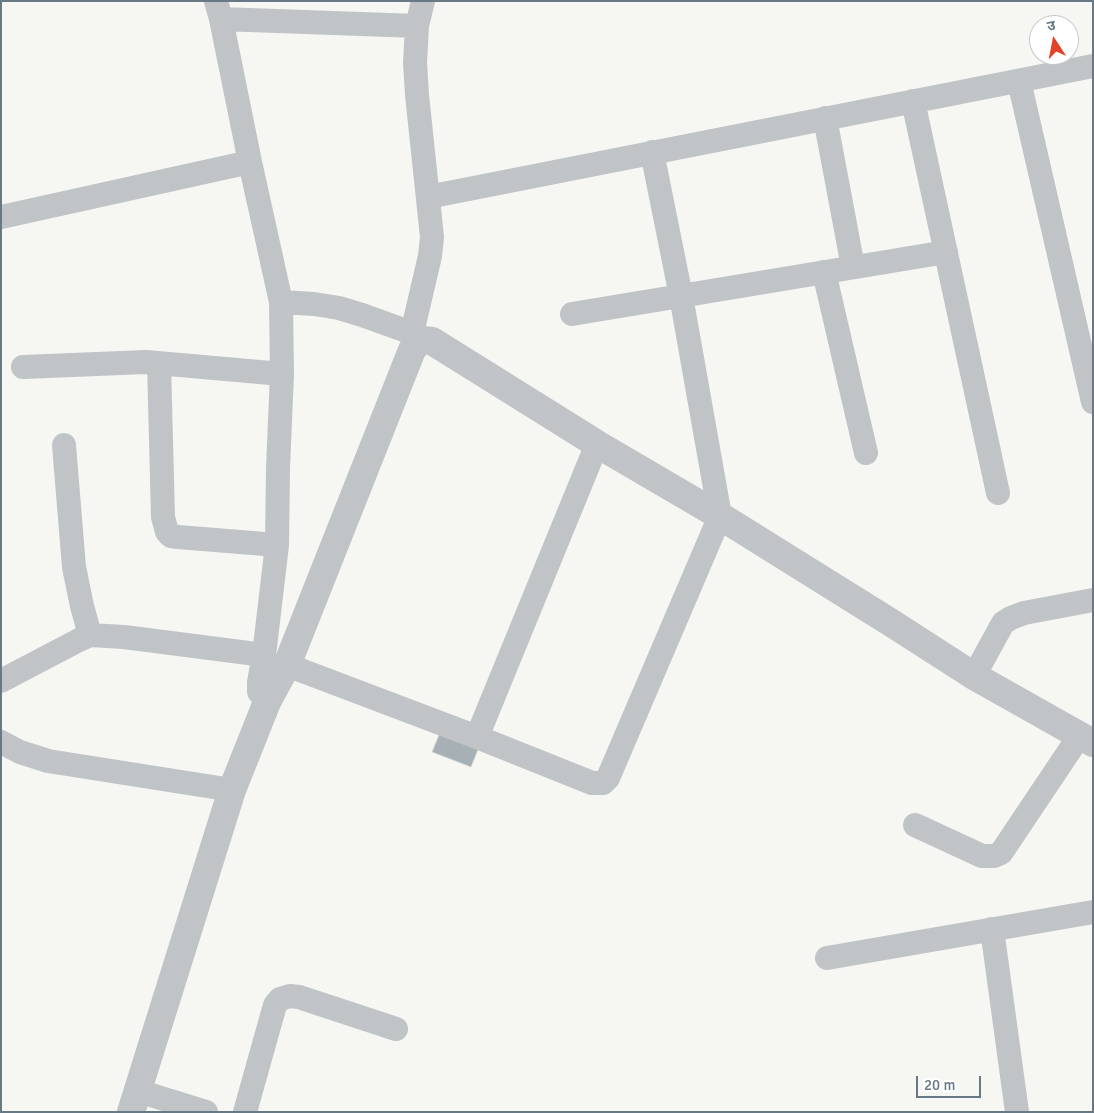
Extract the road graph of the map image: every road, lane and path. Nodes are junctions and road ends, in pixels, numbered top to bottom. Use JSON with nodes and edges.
{"nodes":[{"id":1,"x":423,"y":1,"type":"edge"},
{"id":2,"x":218,"y":10,"type":"edge"},
{"id":3,"x":417,"y":26,"type":"junction"},
{"id":4,"x":1093,"y":66,"type":"edge"},
{"id":5,"x":1019,"y":81,"type":"junction"},
{"id":6,"x":913,"y":101,"type":"junction"},
{"id":7,"x":825,"y":118,"type":"junction"},
{"id":8,"x":652,"y":152,"type":"junction"},
{"id":9,"x":250,"y":162,"type":"junction"},
{"id":10,"x":428,"y":196,"type":"junction"},
{"id":11,"x":1,"y":218,"type":"edge"},
{"id":12,"x":946,"y":252,"type":"junction"},
{"id":13,"x":853,"y":267,"type":"junction"},
{"id":14,"x":824,"y":272,"type":"junction"},
{"id":15,"x":681,"y":296,"type":"junction"},
{"id":16,"x":281,"y":302,"type":"junction"},
{"id":17,"x":572,"y":314,"type":"dead end"},
{"id":18,"x":418,"y":336,"type":"junction"},
{"id":19,"x":159,"y":363,"type":"junction"},
{"id":20,"x":23,"y":367,"type":"dead end"},
{"id":21,"x":282,"y":374,"type":"junction"},
{"id":22,"x":1093,"y":402,"type":"edge"},
{"id":23,"x":597,"y":444,"type":"junction"},
{"id":24,"x":64,"y":445,"type":"dead end"},
{"id":25,"x":866,"y":453,"type":"dead end"},
{"id":26,"x":998,"y":493,"type":"dead end"},
{"id":27,"x":720,"y":516,"type":"junction"},
{"id":28,"x":277,"y":545,"type":"junction"},
{"id":29,"x":1093,"y":600,"type":"edge"},
{"id":30,"x":90,"y":635,"type":"junction"},
{"id":31,"x":276,"y":660,"type":"junction"},
{"id":32,"x":974,"y":676,"type":"junction"},
{"id":33,"x":1,"y":681,"type":"edge"},
{"id":34,"x":477,"y":737,"type":"junction"},
{"id":35,"x":1086,"y":739,"type":"edge"},
{"id":36,"x":1,"y":742,"type":"edge"},
{"id":37,"x":232,"y":790,"type":"junction"},
{"id":38,"x":915,"y":825,"type":"dead end"},
{"id":39,"x":1093,"y":912,"type":"edge"},
{"id":40,"x":992,"y":929,"type":"junction"},
{"id":41,"x":827,"y":958,"type":"dead end"},
{"id":42,"x":396,"y":1029,"type":"dead end"},
{"id":43,"x":134,"y":1102,"type":"edge"},
{"id":44,"x":206,"y":1112,"type":"edge"},
{"id":45,"x":245,"y":1112,"type":"edge"},
{"id":46,"x":1017,"y":1112,"type":"edge"}],
"edges":[{"from":1,"to":3,"type":"street"},
{"from":2,"to":3,"type":"street"},
{"from":2,"to":9,"type":"street"},
{"from":3,"to":10,"type":"street"},
{"from":4,"to":5,"type":"street"},
{"from":5,"to":6,"type":"street"},
{"from":5,"to":22,"type":"street"},
{"from":6,"to":7,"type":"street"},
{"from":6,"to":12,"type":"street"},
{"from":7,"to":8,"type":"street"},
{"from":7,"to":13,"type":"street"},
{"from":8,"to":10,"type":"street"},
{"from":8,"to":15,"type":"street"},
{"from":9,"to":11,"type":"street"},
{"from":9,"to":16,"type":"street"},
{"from":10,"to":18,"type":"street"},
{"from":12,"to":13,"type":"street"},
{"from":12,"to":26,"type":"street"},
{"from":13,"to":14,"type":"street"},
{"from":14,"to":15,"type":"street"},
{"from":14,"to":25,"type":"street"},
{"from":15,"to":17,"type":"street"},
{"from":15,"to":27,"type":"street"},
{"from":16,"to":18,"type":"street"},
{"from":16,"to":21,"type":"street"},
{"from":18,"to":23,"type":"street"},
{"from":18,"to":31,"type":"street"},
{"from":19,"to":20,"type":"street"},
{"from":19,"to":21,"type":"street"},
{"from":19,"to":28,"type":"street"},
{"from":21,"to":28,"type":"street"},
{"from":23,"to":27,"type":"street"},
{"from":23,"to":34,"type":"street"},
{"from":24,"to":30,"type":"street"},
{"from":27,"to":32,"type":"street"},
{"from":27,"to":34,"type":"street"},
{"from":28,"to":31,"type":"street"},
{"from":29,"to":32,"type":"street"},
{"from":30,"to":31,"type":"street"},
{"from":30,"to":33,"type":"street"},
{"from":31,"to":34,"type":"street"},
{"from":31,"to":37,"type":"street"},
{"from":32,"to":35,"type":"street"},
{"from":35,"to":38,"type":"street"},
{"from":36,"to":37,"type":"street"},
{"from":37,"to":43,"type":"street"},
{"from":39,"to":40,"type":"street"},
{"from":40,"to":41,"type":"street"},
{"from":40,"to":46,"type":"street"},
{"from":42,"to":45,"type":"street"},
{"from":43,"to":44,"type":"street"}]}
